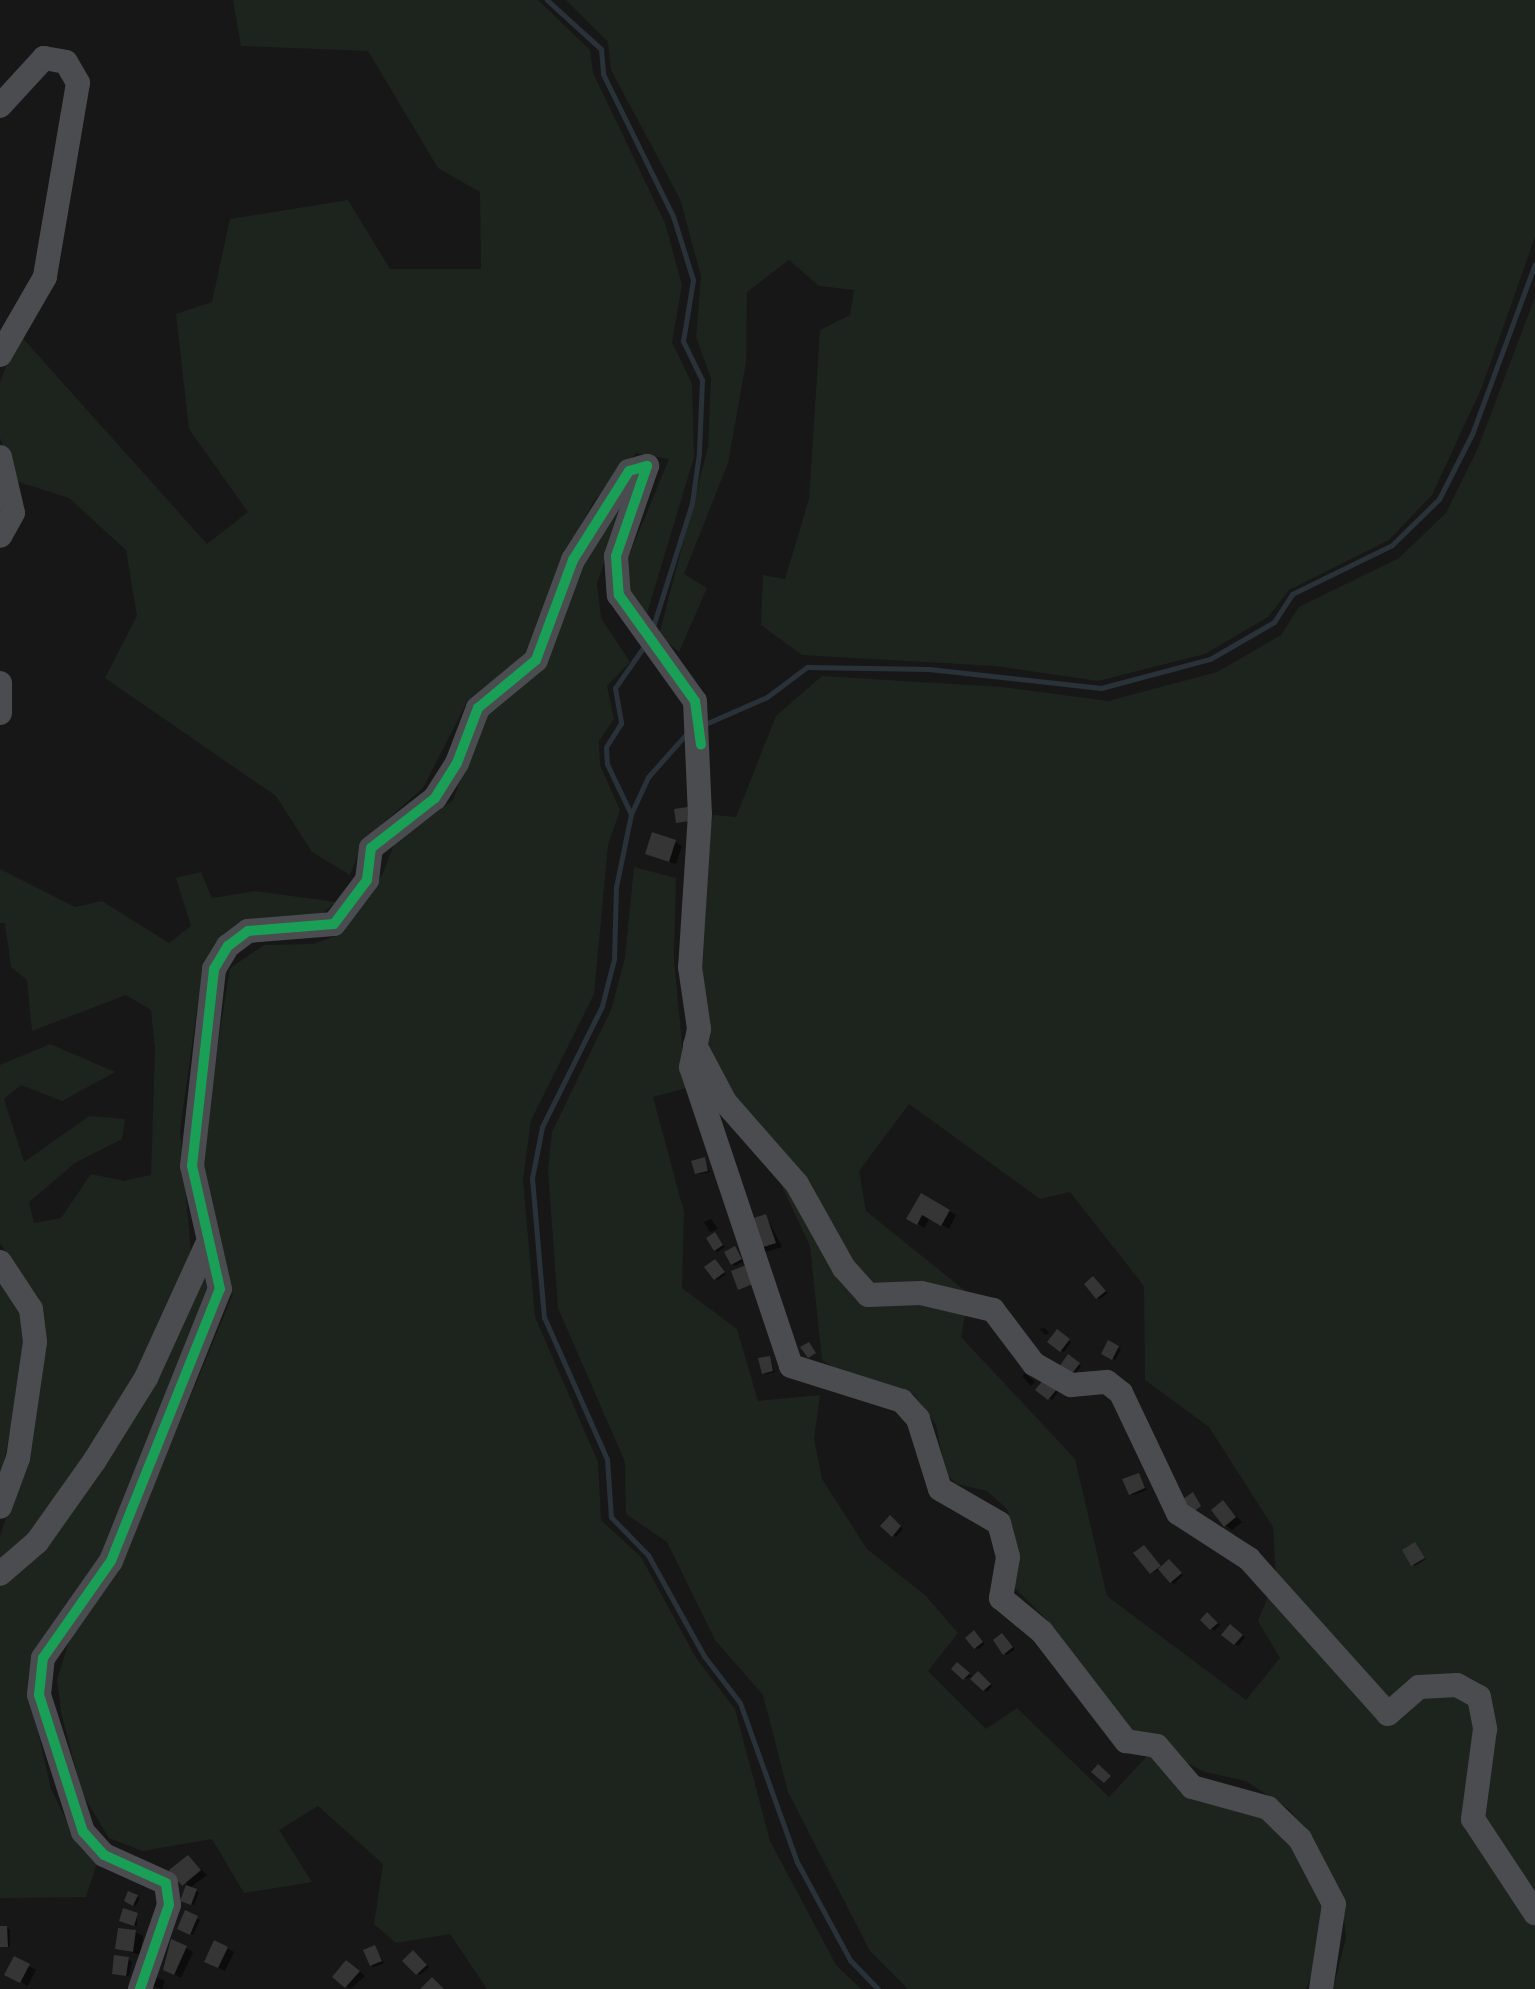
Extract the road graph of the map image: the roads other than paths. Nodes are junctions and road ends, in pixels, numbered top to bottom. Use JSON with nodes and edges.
{"nodes":[{"id":1,"x":0,"y":106,"type":"edge"},
{"id":2,"x":0,"y":355,"type":"edge"},
{"id":3,"x":0,"y":457,"type":"edge"},
{"id":4,"x":0,"y":536,"type":"edge"},
{"id":5,"x":0,"y":683,"type":"edge"},
{"id":6,"x":0,"y":713,"type":"edge"},
{"id":7,"x":695,"y":1045,"type":"junction"},
{"id":8,"x":207,"y":1244,"type":"junction"},
{"id":9,"x":0,"y":1262,"type":"edge"},
{"id":10,"x":0,"y":1507,"type":"edge"},
{"id":11,"x":0,"y":1574,"type":"edge"},
{"id":12,"x":1535,"y":1913,"type":"edge"},
{"id":13,"x":140,"y":1989,"type":"edge"},
{"id":14,"x":1321,"y":1989,"type":"edge"}],
"edges":[{"from":1,"to":2,"type":"street"},
{"from":3,"to":4,"type":"street"},
{"from":5,"to":6,"type":"street"},
{"from":7,"to":8,"type":"street"},
{"from":7,"to":12,"type":"street"},
{"from":7,"to":14,"type":"street"},
{"from":8,"to":11,"type":"street"},
{"from":8,"to":13,"type":"street"},
{"from":9,"to":10,"type":"street"}]}
